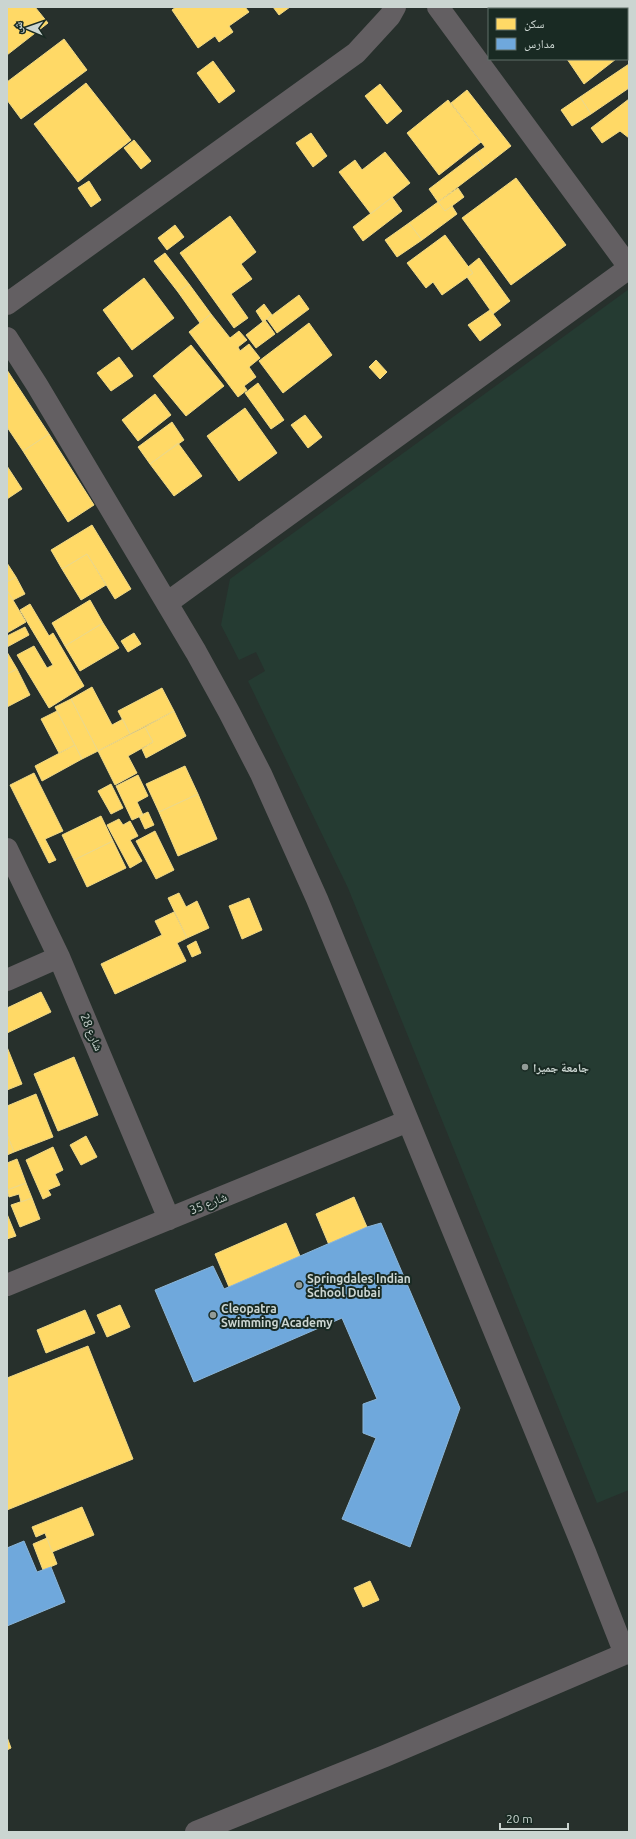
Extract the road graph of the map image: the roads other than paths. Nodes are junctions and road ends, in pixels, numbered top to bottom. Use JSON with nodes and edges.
{"nodes":[{"id":1,"x":395,"y":7,"type":"edge"},
{"id":2,"x":438,"y":7,"type":"edge"},
{"id":3,"x":629,"y":268,"type":"edge"},
{"id":4,"x":7,"y":304,"type":"edge"},
{"id":5,"x":7,"y":338,"type":"edge"},
{"id":6,"x":167,"y":603,"type":"junction"},
{"id":7,"x":7,"y":849,"type":"edge"},
{"id":8,"x":59,"y":957,"type":"junction"},
{"id":9,"x":7,"y":980,"type":"edge"},
{"id":10,"x":408,"y":1120,"type":"junction"},
{"id":11,"x":169,"y":1219,"type":"junction"},
{"id":12,"x":7,"y":1285,"type":"edge"},
{"id":13,"x":627,"y":1653,"type":"edge"},
{"id":14,"x":196,"y":1832,"type":"edge"}],
"edges":[{"from":1,"to":4,"type":"street"},
{"from":2,"to":3,"type":"street"},
{"from":3,"to":6,"type":"street"},
{"from":5,"to":6,"type":"street"},
{"from":6,"to":10,"type":"street"},
{"from":7,"to":8,"type":"street","name":"شارع 28"},
{"from":8,"to":9,"type":"street"},
{"from":8,"to":11,"type":"street","name":"شارع 28"},
{"from":10,"to":11,"type":"street","name":"شارع 35"},
{"from":10,"to":13,"type":"street"},
{"from":11,"to":12,"type":"street","name":"شارع 35"},
{"from":13,"to":14,"type":"street"}]}
